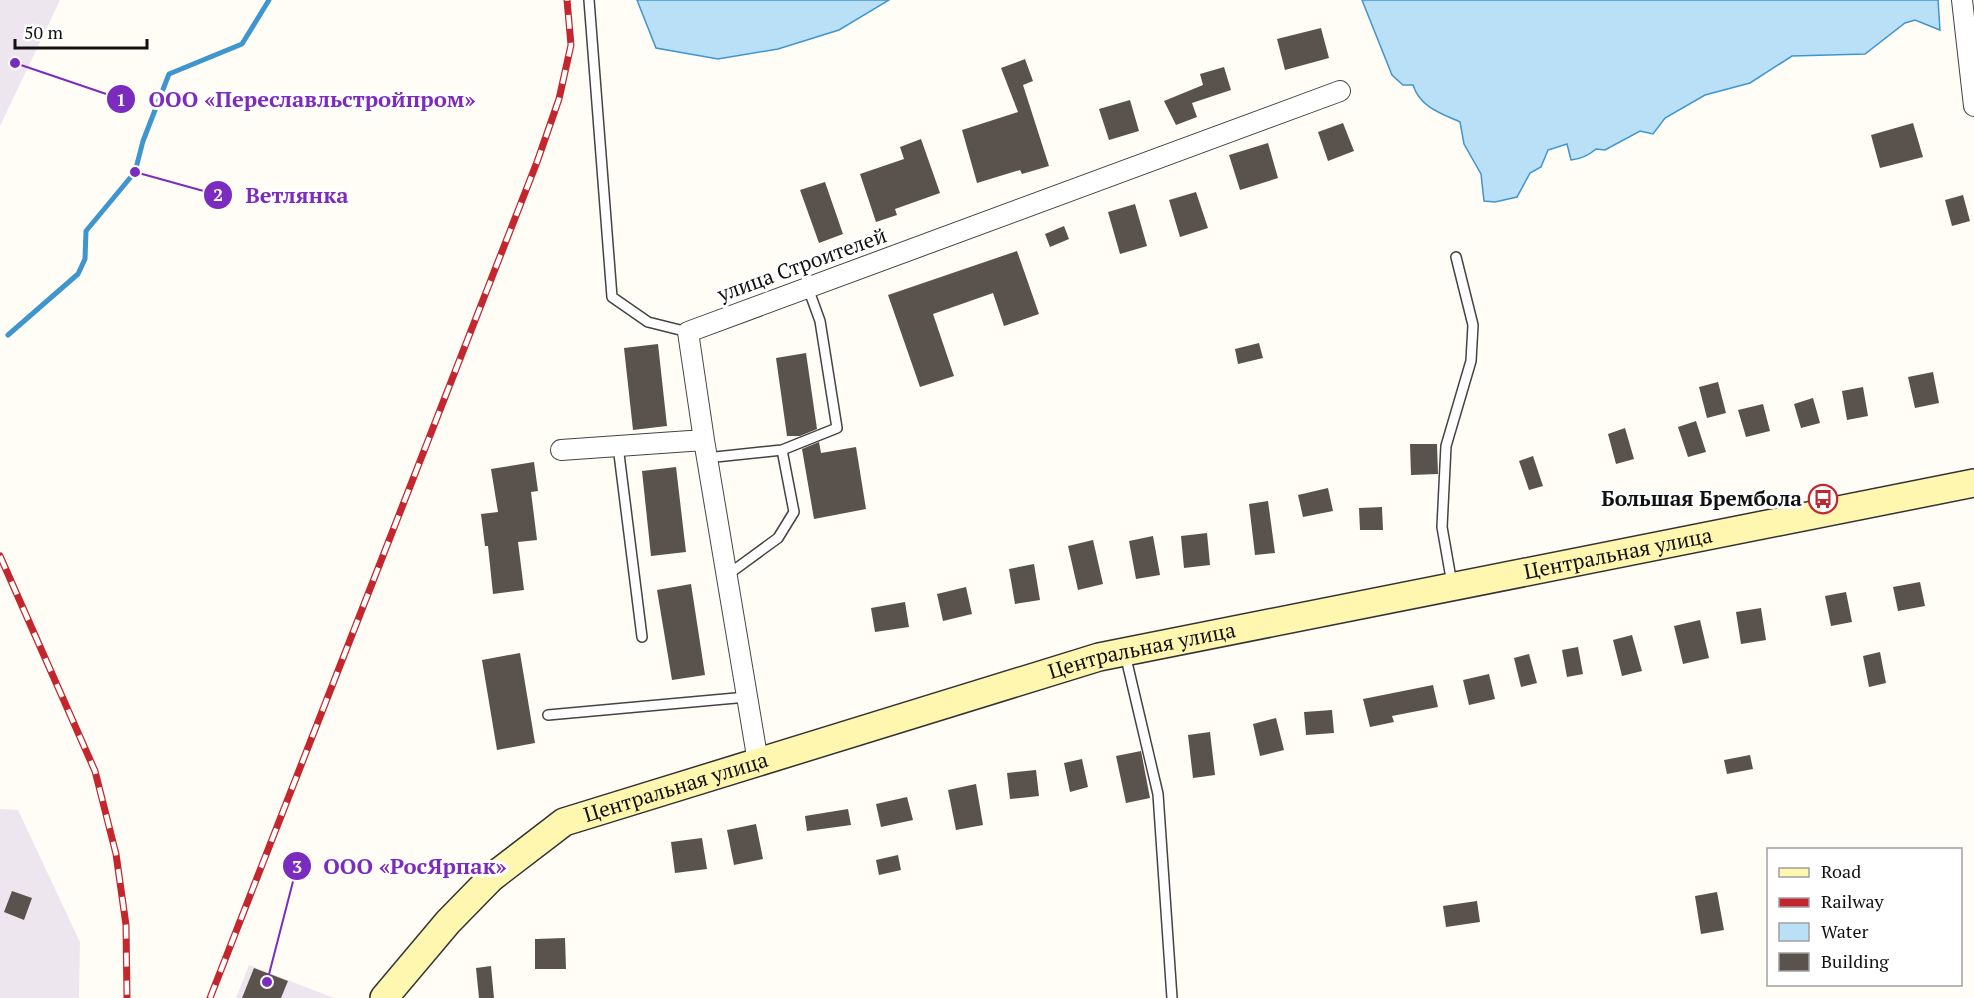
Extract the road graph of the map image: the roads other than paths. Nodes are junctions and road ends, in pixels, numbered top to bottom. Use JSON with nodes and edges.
{"nodes":[{"id":1,"x":589,"y":0,"type":"edge"},
{"id":2,"x":1962,"y":0,"type":"edge"},
{"id":3,"x":1340,"y":90,"type":"dead end"},
{"id":4,"x":1974,"y":106,"type":"edge"},
{"id":5,"x":1456,"y":257,"type":"dead end"},
{"id":6,"x":808,"y":288,"type":"junction"},
{"id":7,"x":688,"y":332,"type":"junction"},
{"id":8,"x":618,"y":446,"type":"junction"},
{"id":9,"x":705,"y":449,"type":"junction"},
{"id":10,"x":561,"y":450,"type":"dead end"},
{"id":11,"x":782,"y":450,"type":"junction"},
{"id":12,"x":1974,"y":483,"type":"edge"},
{"id":13,"x":726,"y":576,"type":"junction"},
{"id":14,"x":1452,"y":587,"type":"junction"},
{"id":15,"x":642,"y":637,"type":"dead end"},
{"id":16,"x":1124,"y":652,"type":"junction"},
{"id":17,"x":747,"y":697,"type":"junction"},
{"id":18,"x":548,"y":715,"type":"dead end"},
{"id":19,"x":758,"y":762,"type":"junction"},
{"id":20,"x":387,"y":995,"type":"edge"},
{"id":21,"x":1172,"y":998,"type":"edge"}],
"edges":[{"from":1,"to":7,"type":"lane"},
{"from":2,"to":4,"type":"street"},
{"from":3,"to":6,"type":"street","name":"улица Строителей"},
{"from":5,"to":14,"type":"lane"},
{"from":6,"to":7,"type":"street","name":"улица Строителей"},
{"from":6,"to":11,"type":"lane"},
{"from":7,"to":9,"type":"street"},
{"from":8,"to":9,"type":"street"},
{"from":8,"to":10,"type":"street"},
{"from":8,"to":15,"type":"lane"},
{"from":9,"to":11,"type":"lane"},
{"from":9,"to":13,"type":"street"},
{"from":11,"to":13,"type":"lane"},
{"from":12,"to":14,"type":"main road","name":"Центральная улица"},
{"from":13,"to":17,"type":"street"},
{"from":14,"to":16,"type":"main road","name":"Центральная улица"},
{"from":16,"to":19,"type":"main road","name":"Центральная улица"},
{"from":16,"to":21,"type":"lane"},
{"from":17,"to":18,"type":"lane"},
{"from":17,"to":19,"type":"street"},
{"from":19,"to":20,"type":"main road","name":"Центральная улица"}]}
